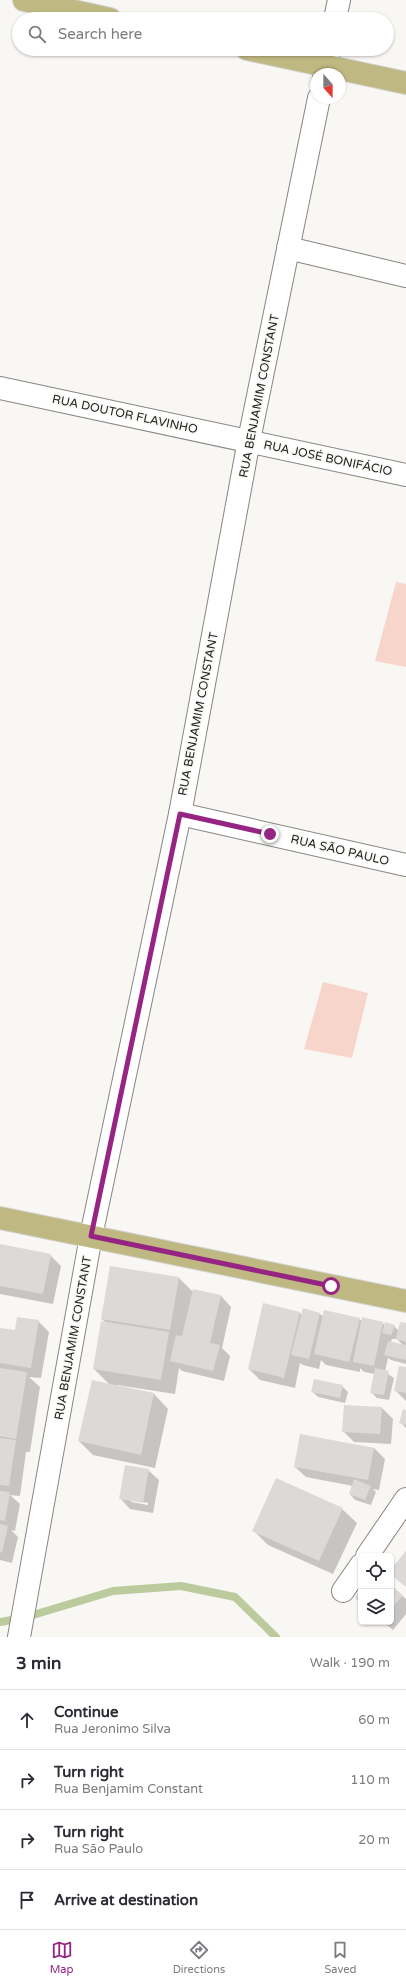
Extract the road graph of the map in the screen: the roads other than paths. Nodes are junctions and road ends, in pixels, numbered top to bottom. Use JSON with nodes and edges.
{"nodes":[{"id":1,"x":24,"y":0,"type":"edge"},
{"id":2,"x":339,"y":0,"type":"edge"},
{"id":3,"x":78,"y":12,"type":"edge"},
{"id":4,"x":336,"y":12,"type":"edge"},
{"id":5,"x":286,"y":56,"type":"edge"},
{"id":6,"x":326,"y":63,"type":"edge"},
{"id":7,"x":406,"y":83,"type":"edge"},
{"id":8,"x":318,"y":104,"type":"edge"},
{"id":9,"x":288,"y":248,"type":"junction"},
{"id":10,"x":406,"y":276,"type":"edge"},
{"id":11,"x":0,"y":388,"type":"edge"},
{"id":12,"x":249,"y":440,"type":"junction"},
{"id":13,"x":406,"y":475,"type":"edge"},
{"id":14,"x":180,"y":814,"type":"junction"},
{"id":15,"x":406,"y":865,"type":"edge"},
{"id":16,"x":0,"y":1218,"type":"edge"},
{"id":17,"x":91,"y":1236,"type":"junction"},
{"id":18,"x":406,"y":1301,"type":"edge"},
{"id":19,"x":406,"y":1499,"type":"edge"},
{"id":20,"x":369,"y":1553,"type":"edge"},
{"id":21,"x":358,"y":1570,"type":"edge"},
{"id":22,"x":343,"y":1592,"type":"dead end"},
{"id":23,"x":19,"y":1637,"type":"edge"}],
"edges":[{"from":1,"to":3,"type":"main road"},
{"from":2,"to":4,"type":"street"},
{"from":5,"to":6,"type":"main road"},
{"from":6,"to":7,"type":"main road"},
{"from":8,"to":9,"type":"street","name":"RUA BENJAMIM CONSTANT"},
{"from":9,"to":10,"type":"street"},
{"from":9,"to":12,"type":"street","name":"RUA BENJAMIM CONSTANT"},
{"from":11,"to":12,"type":"street","name":"RUA DOUTOR FLAVINHO"},
{"from":12,"to":13,"type":"street","name":"RUA JOSÉ BONIFÁCIO"},
{"from":12,"to":14,"type":"street","name":"RUA BENJAMIM CONSTANT"},
{"from":14,"to":15,"type":"street","name":"RUA SÃO PAULO"},
{"from":14,"to":17,"type":"street","name":"RUA BENJAMIM CONSTANT"},
{"from":16,"to":17,"type":"main road"},
{"from":17,"to":18,"type":"main road"},
{"from":17,"to":23,"type":"street","name":"RUA BENJAMIM CONSTANT"},
{"from":19,"to":20,"type":"street"},
{"from":21,"to":22,"type":"street"}]}
